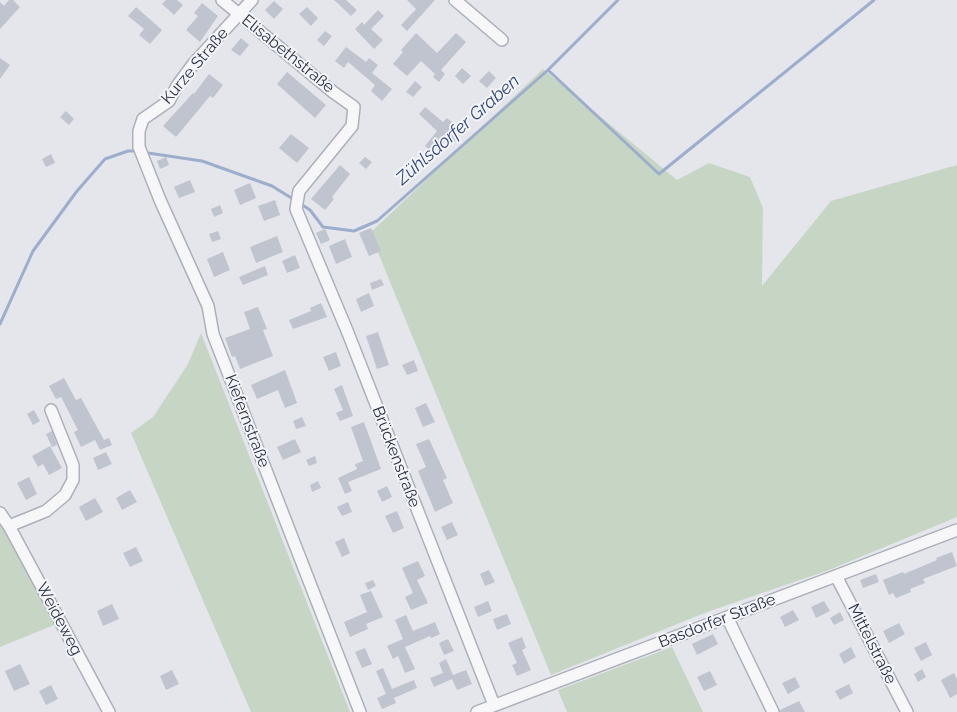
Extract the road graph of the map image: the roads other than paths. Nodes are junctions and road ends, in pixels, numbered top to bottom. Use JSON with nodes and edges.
{"nodes":[{"id":1,"x":222,"y":0,"type":"edge"},
{"id":2,"x":252,"y":0,"type":"edge"},
{"id":3,"x":455,"y":0,"type":"edge"},
{"id":4,"x":239,"y":14,"type":"junction"},
{"id":5,"x":502,"y":40,"type":"dead end"},
{"id":6,"x":138,"y":131,"type":"joint"},
{"id":7,"x":296,"y":209,"type":"joint"},
{"id":8,"x":51,"y":410,"type":"dead end"},
{"id":9,"x":0,"y":512,"type":"edge"},
{"id":10,"x":9,"y":526,"type":"junction"},
{"id":11,"x":957,"y":530,"type":"edge"},
{"id":12,"x":836,"y":576,"type":"junction"},
{"id":13,"x":728,"y":617,"type":"junction"},
{"id":14,"x":494,"y":705,"type":"junction"},
{"id":15,"x":109,"y":712,"type":"edge"},
{"id":16,"x":360,"y":712,"type":"edge"},
{"id":17,"x":479,"y":712,"type":"edge"},
{"id":18,"x":773,"y":712,"type":"edge"},
{"id":19,"x":907,"y":712,"type":"edge"}],
"edges":[{"from":1,"to":4,"type":"street","name":"Elisabethstraße"},
{"from":2,"to":4,"type":"street","name":"Kurze Straße"},
{"from":3,"to":5,"type":"street"},
{"from":4,"to":6,"type":"street","name":"Kurze Straße"},
{"from":4,"to":7,"type":"street","name":"Elisabethstraße"},
{"from":6,"to":16,"type":"street","name":"Kiefernstraße"},
{"from":7,"to":14,"type":"street","name":"Brückenstraße"},
{"from":8,"to":10,"type":"street"},
{"from":9,"to":10,"type":"street","name":"Weideweg"},
{"from":10,"to":15,"type":"street","name":"Weideweg"},
{"from":11,"to":12,"type":"street","name":"Basdorfer Straße"},
{"from":12,"to":13,"type":"street","name":"Basdorfer Straße"},
{"from":12,"to":19,"type":"street","name":"Mittelstraße"},
{"from":13,"to":14,"type":"street","name":"Basdorfer Straße"},
{"from":13,"to":18,"type":"street"},
{"from":14,"to":17,"type":"street","name":"Basdorfer Straße"}]}
